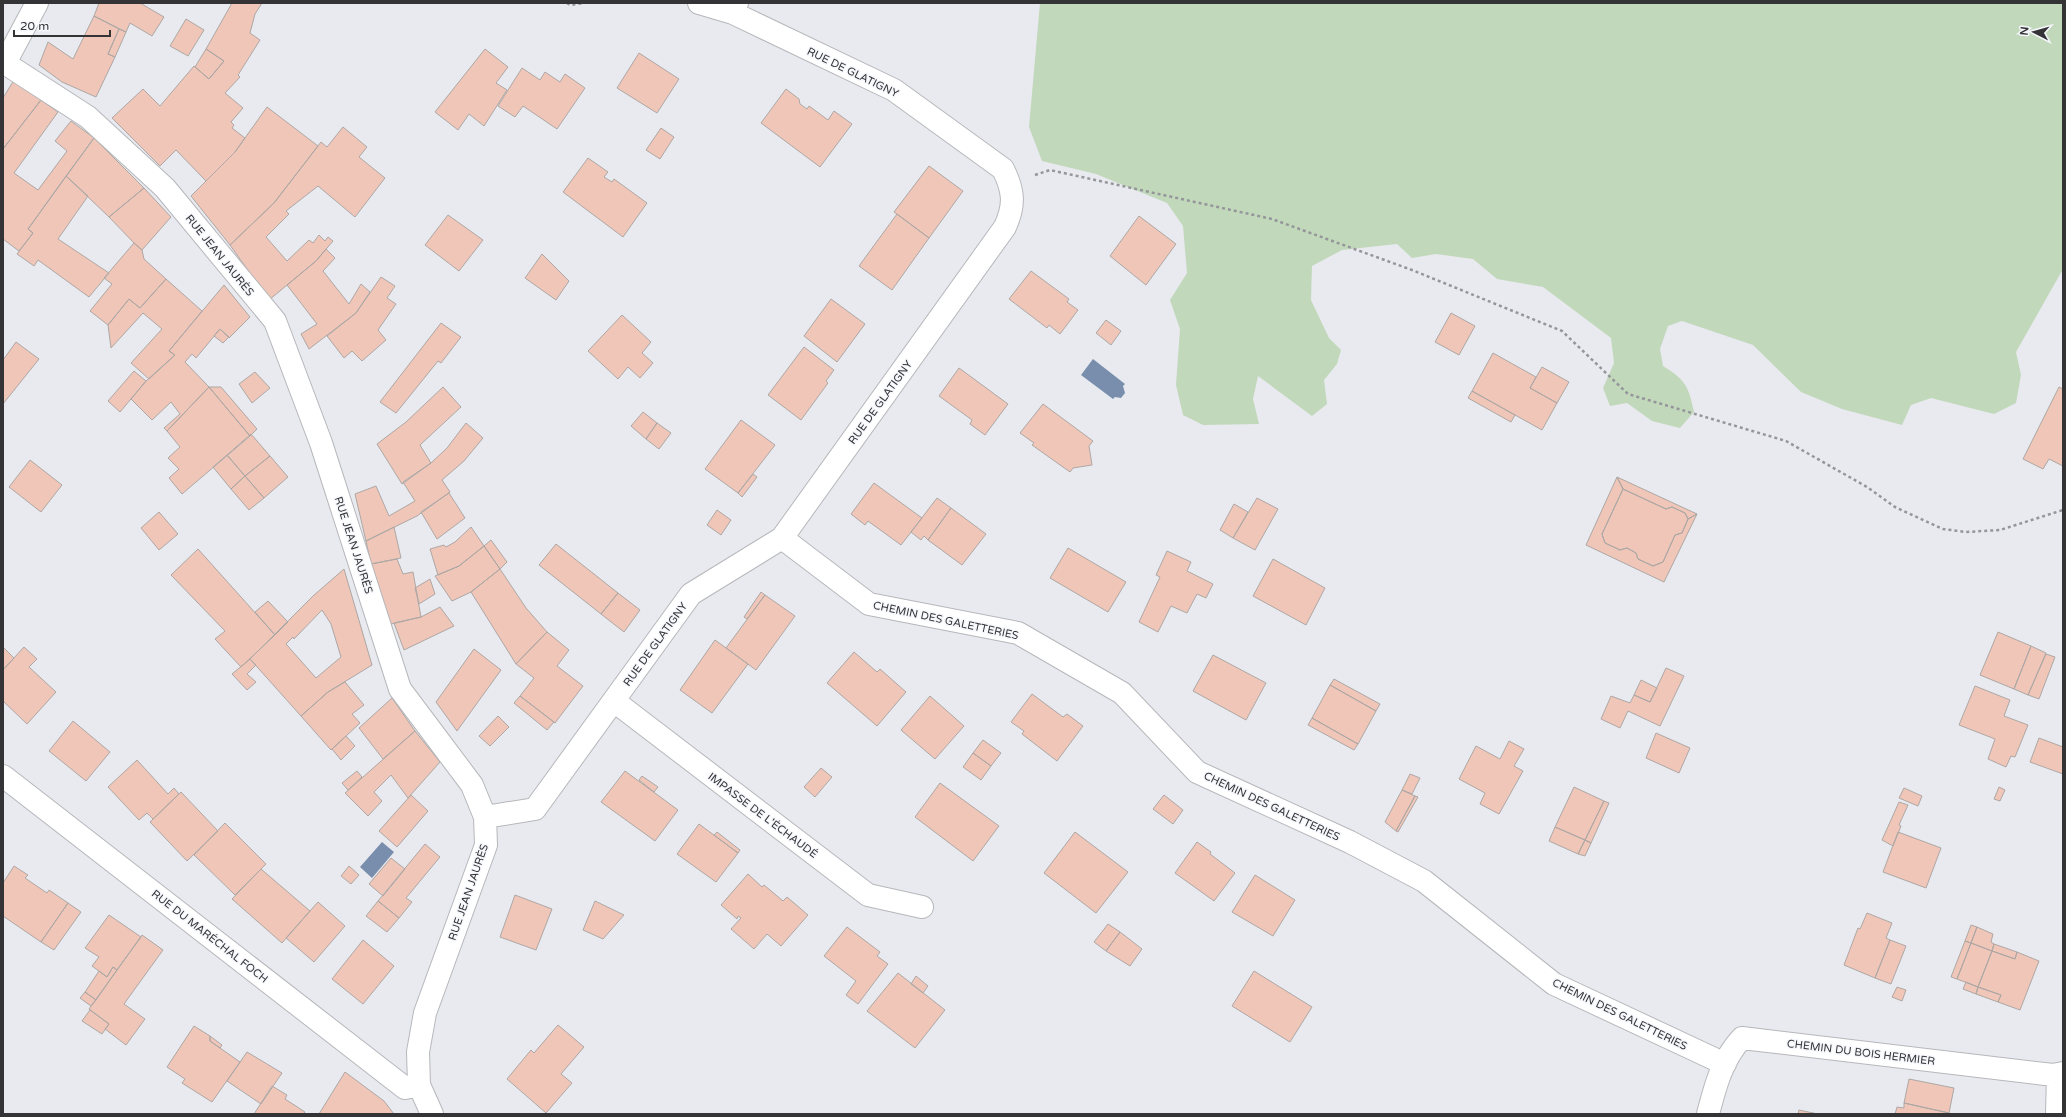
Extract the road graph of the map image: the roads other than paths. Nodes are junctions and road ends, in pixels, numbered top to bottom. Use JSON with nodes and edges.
{"nodes":[{"id":1,"x":37,"y":3,"type":"edge"},
{"id":2,"x":699,"y":3,"type":"edge"},
{"id":3,"x":735,"y":8,"type":"edge"},
{"id":4,"x":4,"y":62,"type":"edge"},
{"id":5,"x":782,"y":538,"type":"junction"},
{"id":6,"x":614,"y":701,"type":"junction"},
{"id":7,"x":3,"y":776,"type":"edge"},
{"id":8,"x":485,"y":817,"type":"junction"},
{"id":9,"x":922,"y":907,"type":"dead end"},
{"id":10,"x":1724,"y":1064,"type":"junction"},
{"id":11,"x":2060,"y":1074,"type":"edge"},
{"id":12,"x":420,"y":1085,"type":"junction"},
{"id":13,"x":432,"y":1114,"type":"edge"},
{"id":14,"x":1708,"y":1114,"type":"edge"},
{"id":15,"x":2057,"y":1114,"type":"edge"}],
"edges":[{"from":1,"to":4,"type":"street"},
{"from":2,"to":3,"type":"street","name":"RUE DE GLATIGNY"},
{"from":3,"to":5,"type":"street","name":"RUE DE GLATIGNY"},
{"from":4,"to":8,"type":"street","name":"RUE JEAN JAURÈS"},
{"from":5,"to":6,"type":"street","name":"RUE DE GLATIGNY"},
{"from":5,"to":10,"type":"street","name":"CHEMIN DES GALETTERIES"},
{"from":6,"to":8,"type":"street","name":"RUE DE GLATIGNY"},
{"from":6,"to":9,"type":"street","name":"IMPASSE DE L'ÉCHAUDÉ"},
{"from":7,"to":12,"type":"street","name":"RUE DU MARÉCHAL FOCH"},
{"from":8,"to":12,"type":"street","name":"RUE JEAN JAURÈS"},
{"from":10,"to":11,"type":"street","name":"CHEMIN DU BOIS HERMIER"},
{"from":10,"to":14,"type":"street","name":"CHEMIN DU BOIS HERMIER"},
{"from":11,"to":15,"type":"street"},
{"from":12,"to":13,"type":"street","name":"RUE JEAN JAURÈS"}]}
